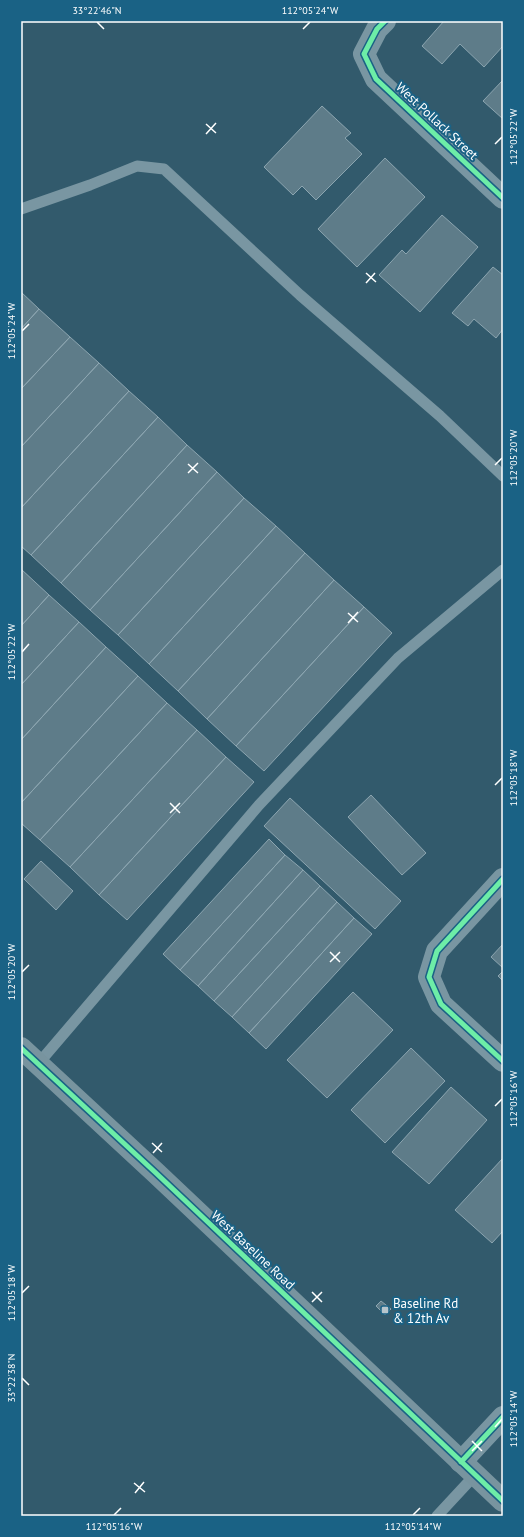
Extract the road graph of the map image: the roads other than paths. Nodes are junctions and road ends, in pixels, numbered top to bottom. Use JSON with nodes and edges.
{"nodes":[{"id":1,"x":385,"y":21,"type":"edge"},
{"id":2,"x":503,"y":198,"type":"edge"},
{"id":3,"x":21,"y":208,"type":"edge"},
{"id":4,"x":503,"y":476,"type":"edge"},
{"id":5,"x":503,"y":570,"type":"edge"},
{"id":6,"x":503,"y":879,"type":"edge"},
{"id":7,"x":21,"y":1048,"type":"edge"},
{"id":8,"x":503,"y":1061,"type":"edge"},
{"id":9,"x":38,"y":1064,"type":"junction"},
{"id":10,"x":503,"y":1417,"type":"edge"},
{"id":11,"x":468,"y":1469,"type":"junction"},
{"id":12,"x":503,"y":1501,"type":"edge"},
{"id":13,"x":437,"y":1516,"type":"edge"}],
"edges":[{"from":1,"to":2,"type":"street","name":"West Pollack Street"},
{"from":3,"to":4,"type":"lane"},
{"from":5,"to":9,"type":"lane"},
{"from":6,"to":8,"type":"street"},
{"from":7,"to":9,"type":"main road","name":"West Baseline Road"},
{"from":9,"to":11,"type":"main road","name":"West Baseline Road"},
{"from":10,"to":11,"type":"street"},
{"from":11,"to":12,"type":"main road","name":"West Baseline Road"},
{"from":11,"to":13,"type":"lane"}]}
